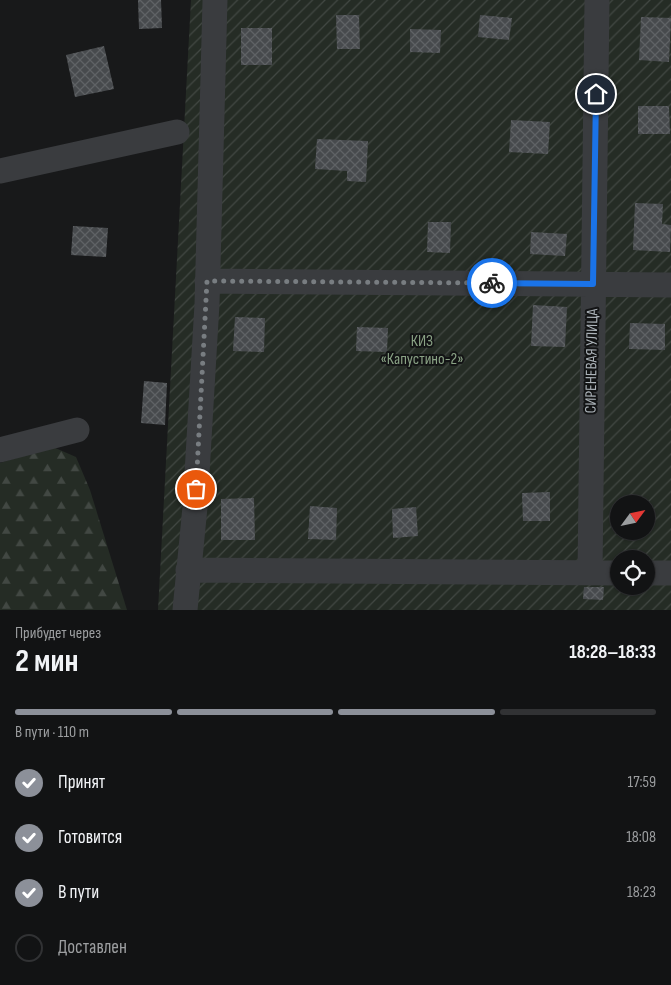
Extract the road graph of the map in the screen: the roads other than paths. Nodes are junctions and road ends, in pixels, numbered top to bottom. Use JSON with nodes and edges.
{"nodes":[{"id":1,"x":215,"y":0,"type":"edge"},
{"id":2,"x":597,"y":0,"type":"edge"},
{"id":3,"x":177,"y":132,"type":"dead end"},
{"id":4,"x":0,"y":171,"type":"edge"},
{"id":5,"x":207,"y":281,"type":"junction"},
{"id":6,"x":593,"y":284,"type":"junction"},
{"id":7,"x":671,"y":285,"type":"edge"},
{"id":8,"x":78,"y":430,"type":"dead end"},
{"id":9,"x":0,"y":450,"type":"edge"},
{"id":10,"x":188,"y":570,"type":"junction"},
{"id":11,"x":590,"y":573,"type":"junction"},
{"id":12,"x":610,"y":573,"type":"edge"},
{"id":13,"x":655,"y":573,"type":"edge"},
{"id":14,"x":671,"y":573,"type":"edge"},
{"id":15,"x":186,"y":610,"type":"edge"}],
"edges":[{"from":1,"to":5,"type":"street"},
{"from":2,"to":6,"type":"street","name":"СИРЕНЕВАЯ УЛИЦА"},
{"from":3,"to":4,"type":"street"},
{"from":5,"to":6,"type":"street"},
{"from":5,"to":10,"type":"street"},
{"from":6,"to":7,"type":"street"},
{"from":6,"to":11,"type":"street","name":"СИРЕНЕВАЯ УЛИЦА"},
{"from":8,"to":9,"type":"street"},
{"from":10,"to":11,"type":"street"},
{"from":10,"to":15,"type":"street"},
{"from":11,"to":12,"type":"street"},
{"from":13,"to":14,"type":"street"}]}
